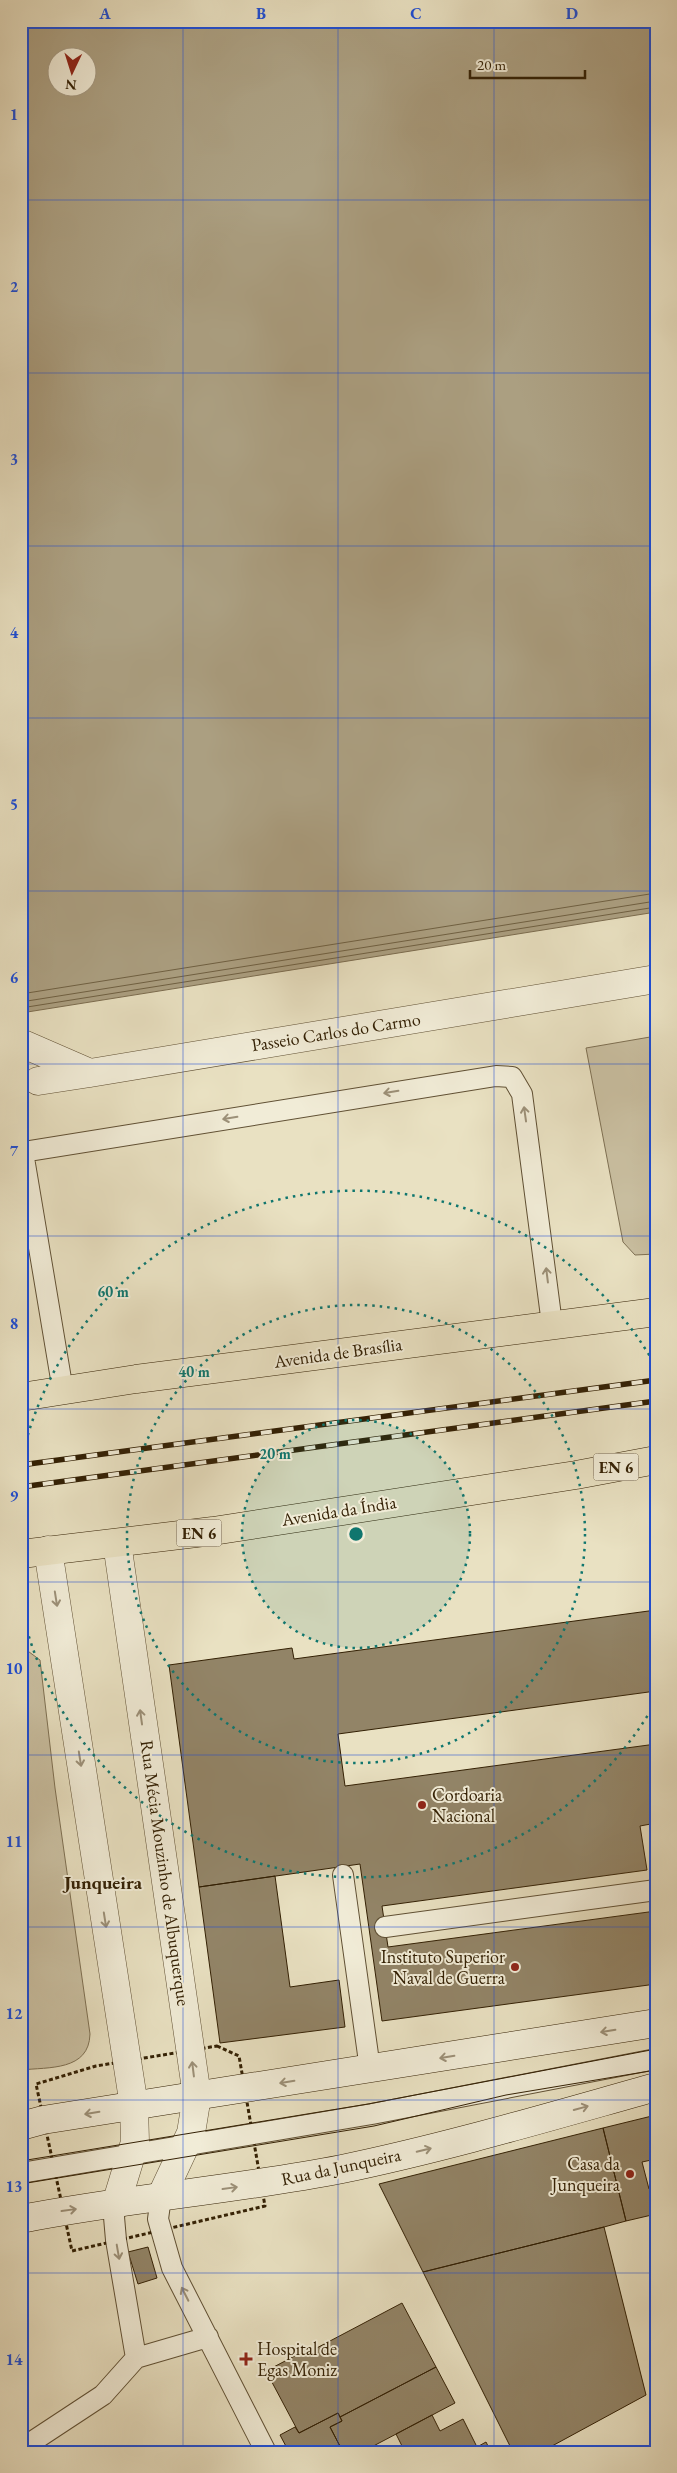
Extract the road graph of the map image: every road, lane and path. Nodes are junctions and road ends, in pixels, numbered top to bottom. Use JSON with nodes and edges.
{"nodes":[{"id":1,"x":656,"y":979,"type":"edge"},
{"id":2,"x":21,"y":1043,"type":"edge"},
{"id":3,"x":90,"y":1073,"type":"junction"},
{"id":4,"x":38,"y":1082,"type":"dead end"},
{"id":5,"x":22,"y":1148,"type":"edge"},
{"id":6,"x":656,"y":1312,"type":"edge"},
{"id":7,"x":552,"y":1324,"type":"junction"},
{"id":8,"x":63,"y":1391,"type":"junction"},
{"id":9,"x":21,"y":1397,"type":"edge"},
{"id":10,"x":656,"y":1460,"type":"edge"},
{"id":11,"x":117,"y":1543,"type":"junction"},
{"id":12,"x":48,"y":1550,"type":"junction"},
{"id":13,"x":21,"y":1554,"type":"edge"},
{"id":14,"x":344,"y":1876,"type":"dead end"},
{"id":15,"x":656,"y":1890,"type":"edge"},
{"id":16,"x":368,"y":1929,"type":"junction"},
{"id":17,"x":655,"y":2025,"type":"edge"},
{"id":18,"x":656,"y":2059,"type":"edge"},
{"id":19,"x":370,"y":2069,"type":"junction"},
{"id":20,"x":656,"y":2087,"type":"edge"},
{"id":21,"x":197,"y":2096,"type":"junction"},
{"id":22,"x":134,"y":2106,"type":"junction"},
{"id":23,"x":21,"y":2126,"type":"edge"},
{"id":24,"x":186,"y":2145,"type":"junction"},
{"id":25,"x":133,"y":2154,"type":"junction"},
{"id":26,"x":21,"y":2173,"type":"edge"},
{"id":27,"x":161,"y":2197,"type":"junction"},
{"id":28,"x":116,"y":2204,"type":"junction"},
{"id":29,"x":21,"y":2219,"type":"edge"},
{"id":30,"x":208,"y":2337,"type":"junction"},
{"id":31,"x":136,"y":2358,"type":"junction"},
{"id":32,"x":21,"y":2449,"type":"edge"},
{"id":33,"x":266,"y":2452,"type":"edge"}],
"edges":[{"from":1,"to":3,"type":"street","name":"Passeio Carlos do Carmo"},
{"from":2,"to":3,"type":"street"},
{"from":3,"to":4,"type":"street","name":"Passeio Carlos do Carmo"},
{"from":7,"to":5,"type":"lane","one_way":true},
{"from":5,"to":8,"type":"lane"},
{"from":6,"to":7,"type":"main road","name":"Avenida de Brasília"},
{"from":7,"to":8,"type":"main road","name":"Avenida de Brasília"},
{"from":8,"to":9,"type":"main road","name":"Avenida de Brasília"},
{"from":10,"to":11,"type":"main road","name":"Avenida da Índia","number":"EN 6"},
{"from":11,"to":12,"type":"main road","name":"Avenida da Índia","number":"EN 6"},
{"from":21,"to":11,"type":"street","name":"Rua Mécia Mouzinho de Albuquerque","one_way":true},
{"from":12,"to":13,"type":"main road","name":"Avenida da Índia","number":"EN 6"},
{"from":12,"to":22,"type":"street","one_way":true},
{"from":14,"to":16,"type":"lane"},
{"from":15,"to":16,"type":"lane"},
{"from":16,"to":19,"type":"lane"},
{"from":17,"to":19,"type":"street","one_way":true},
{"from":18,"to":24,"type":"lane"},
{"from":19,"to":21,"type":"street","one_way":true},
{"from":27,"to":20,"type":"street","name":"Rua da Junqueira","one_way":true},
{"from":21,"to":22,"type":"street"},
{"from":21,"to":24,"type":"street","name":"Rua Mécia Mouzinho de Albuquerque"},
{"from":22,"to":23,"type":"street","one_way":true},
{"from":22,"to":25,"type":"street"},
{"from":24,"to":25,"type":"lane"},
{"from":24,"to":27,"type":"street","name":"Rua Mécia Mouzinho de Albuquerque"},
{"from":25,"to":26,"type":"lane"},
{"from":25,"to":28,"type":"street"},
{"from":27,"to":28,"type":"street","name":"Rua da Junqueira"},
{"from":30,"to":27,"type":"lane","one_way":true},
{"from":29,"to":28,"type":"street","name":"Rua da Junqueira","one_way":true},
{"from":28,"to":31,"type":"lane","one_way":true},
{"from":30,"to":31,"type":"lane"},
{"from":30,"to":33,"type":"lane"},
{"from":31,"to":32,"type":"lane"}]}
